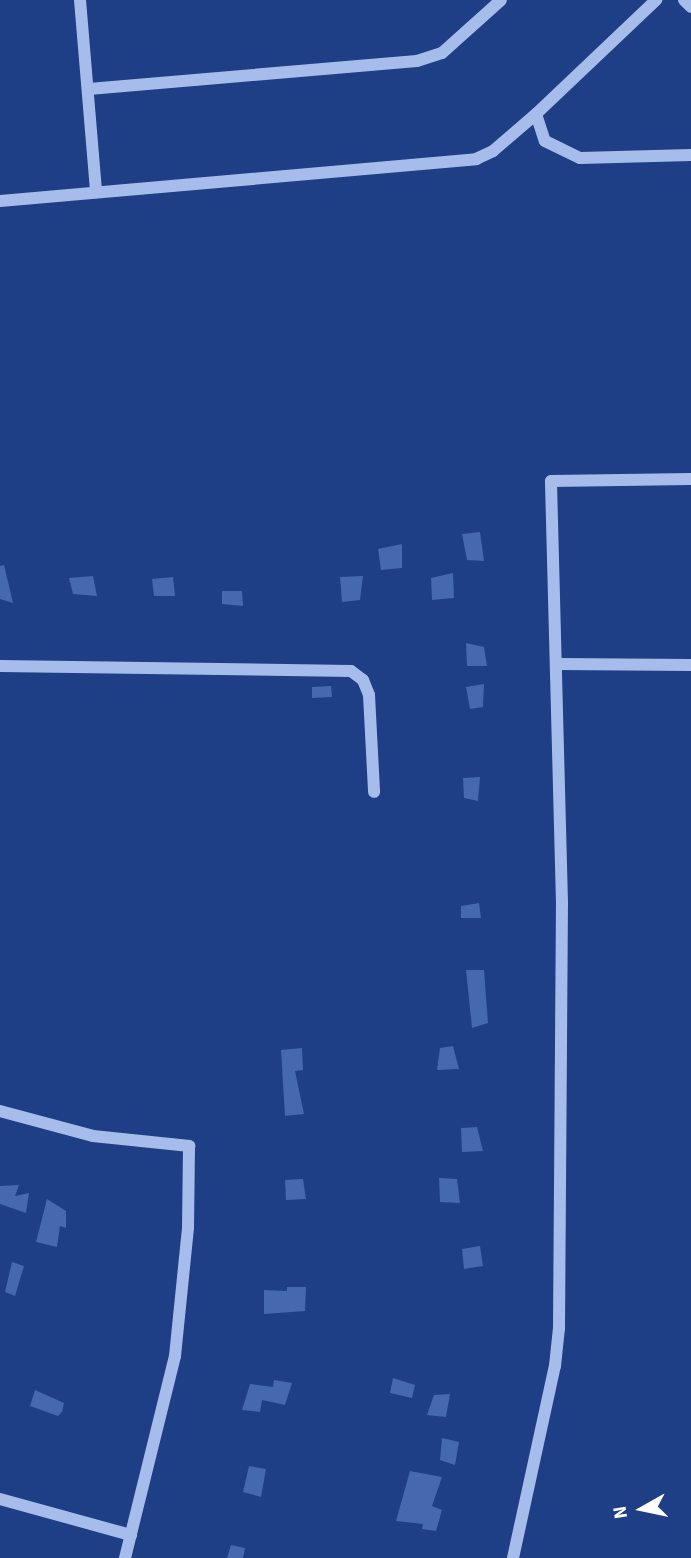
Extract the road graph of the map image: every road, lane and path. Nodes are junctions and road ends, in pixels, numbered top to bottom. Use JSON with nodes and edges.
{"nodes":[{"id":1,"x":79,"y":0,"type":"edge"},
{"id":2,"x":501,"y":0,"type":"edge"},
{"id":3,"x":656,"y":0,"type":"edge"},
{"id":4,"x":684,"y":0,"type":"edge"},
{"id":5,"x":691,"y":7,"type":"edge"},
{"id":6,"x":89,"y":89,"type":"junction"},
{"id":7,"x":536,"y":114,"type":"junction"},
{"id":8,"x":691,"y":155,"type":"edge"},
{"id":9,"x":96,"y":191,"type":"junction"},
{"id":10,"x":0,"y":201,"type":"edge"},
{"id":11,"x":691,"y":480,"type":"edge"},
{"id":12,"x":558,"y":664,"type":"junction"},
{"id":13,"x":0,"y":666,"type":"edge"},
{"id":14,"x":691,"y":666,"type":"edge"},
{"id":15,"x":374,"y":792,"type":"dead end"},
{"id":16,"x":0,"y":1111,"type":"edge"},
{"id":17,"x":0,"y":1499,"type":"edge"},
{"id":18,"x":131,"y":1535,"type":"junction"},
{"id":19,"x":125,"y":1558,"type":"edge"},
{"id":20,"x":513,"y":1558,"type":"edge"}],
"edges":[{"from":1,"to":6,"type":"street"},
{"from":2,"to":6,"type":"street"},
{"from":3,"to":7,"type":"street"},
{"from":4,"to":5,"type":"street"},
{"from":6,"to":9,"type":"street"},
{"from":7,"to":8,"type":"street"},
{"from":7,"to":9,"type":"street"},
{"from":9,"to":10,"type":"street"},
{"from":11,"to":12,"type":"street"},
{"from":12,"to":14,"type":"street"},
{"from":12,"to":20,"type":"street"},
{"from":13,"to":15,"type":"street"},
{"from":16,"to":18,"type":"street"},
{"from":17,"to":18,"type":"street"},
{"from":18,"to":19,"type":"street"}]}
